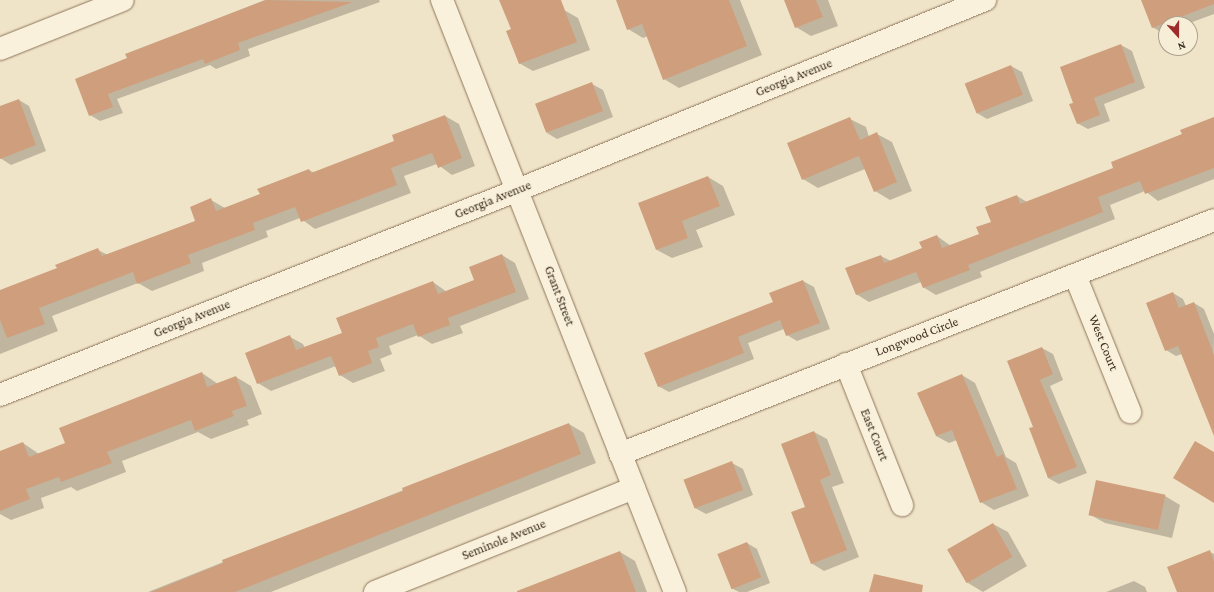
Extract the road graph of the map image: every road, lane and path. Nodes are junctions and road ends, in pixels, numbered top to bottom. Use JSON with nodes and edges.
{"nodes":[{"id":1,"x":123,"y":0,"type":"edge"},
{"id":2,"x":442,"y":0,"type":"edge"},
{"id":3,"x":985,"y":0,"type":"edge"},
{"id":4,"x":0,"y":50,"type":"edge"},
{"id":5,"x":518,"y":190,"type":"junction"},
{"id":6,"x":1214,"y":220,"type":"edge"},
{"id":7,"x":1075,"y":275,"type":"junction"},
{"id":8,"x":846,"y":364,"type":"junction"},
{"id":9,"x":0,"y":395,"type":"edge"},
{"id":10,"x":1130,"y":412,"type":"dead end"},
{"id":11,"x":620,"y":454,"type":"junction"},
{"id":12,"x":634,"y":488,"type":"junction"},
{"id":13,"x":902,"y":505,"type":"dead end"},
{"id":14,"x":375,"y":592,"type":"edge"},
{"id":15,"x":675,"y":592,"type":"edge"}],
"edges":[{"from":1,"to":4,"type":"street"},
{"from":2,"to":5,"type":"street","name":"Grant Street"},
{"from":3,"to":5,"type":"street","name":"Georgia Avenue"},
{"from":5,"to":9,"type":"street","name":"Georgia Avenue"},
{"from":5,"to":11,"type":"street","name":"Grant Street"},
{"from":6,"to":7,"type":"street","name":"Longwood Circle"},
{"from":7,"to":8,"type":"street","name":"Longwood Circle"},
{"from":7,"to":10,"type":"street","name":"West Court"},
{"from":8,"to":11,"type":"street","name":"Longwood Circle"},
{"from":8,"to":13,"type":"street","name":"East Court"},
{"from":11,"to":12,"type":"street","name":"Grant Street"},
{"from":12,"to":14,"type":"street","name":"Seminole Avenue"},
{"from":12,"to":15,"type":"street","name":"Grant Street"}]}
